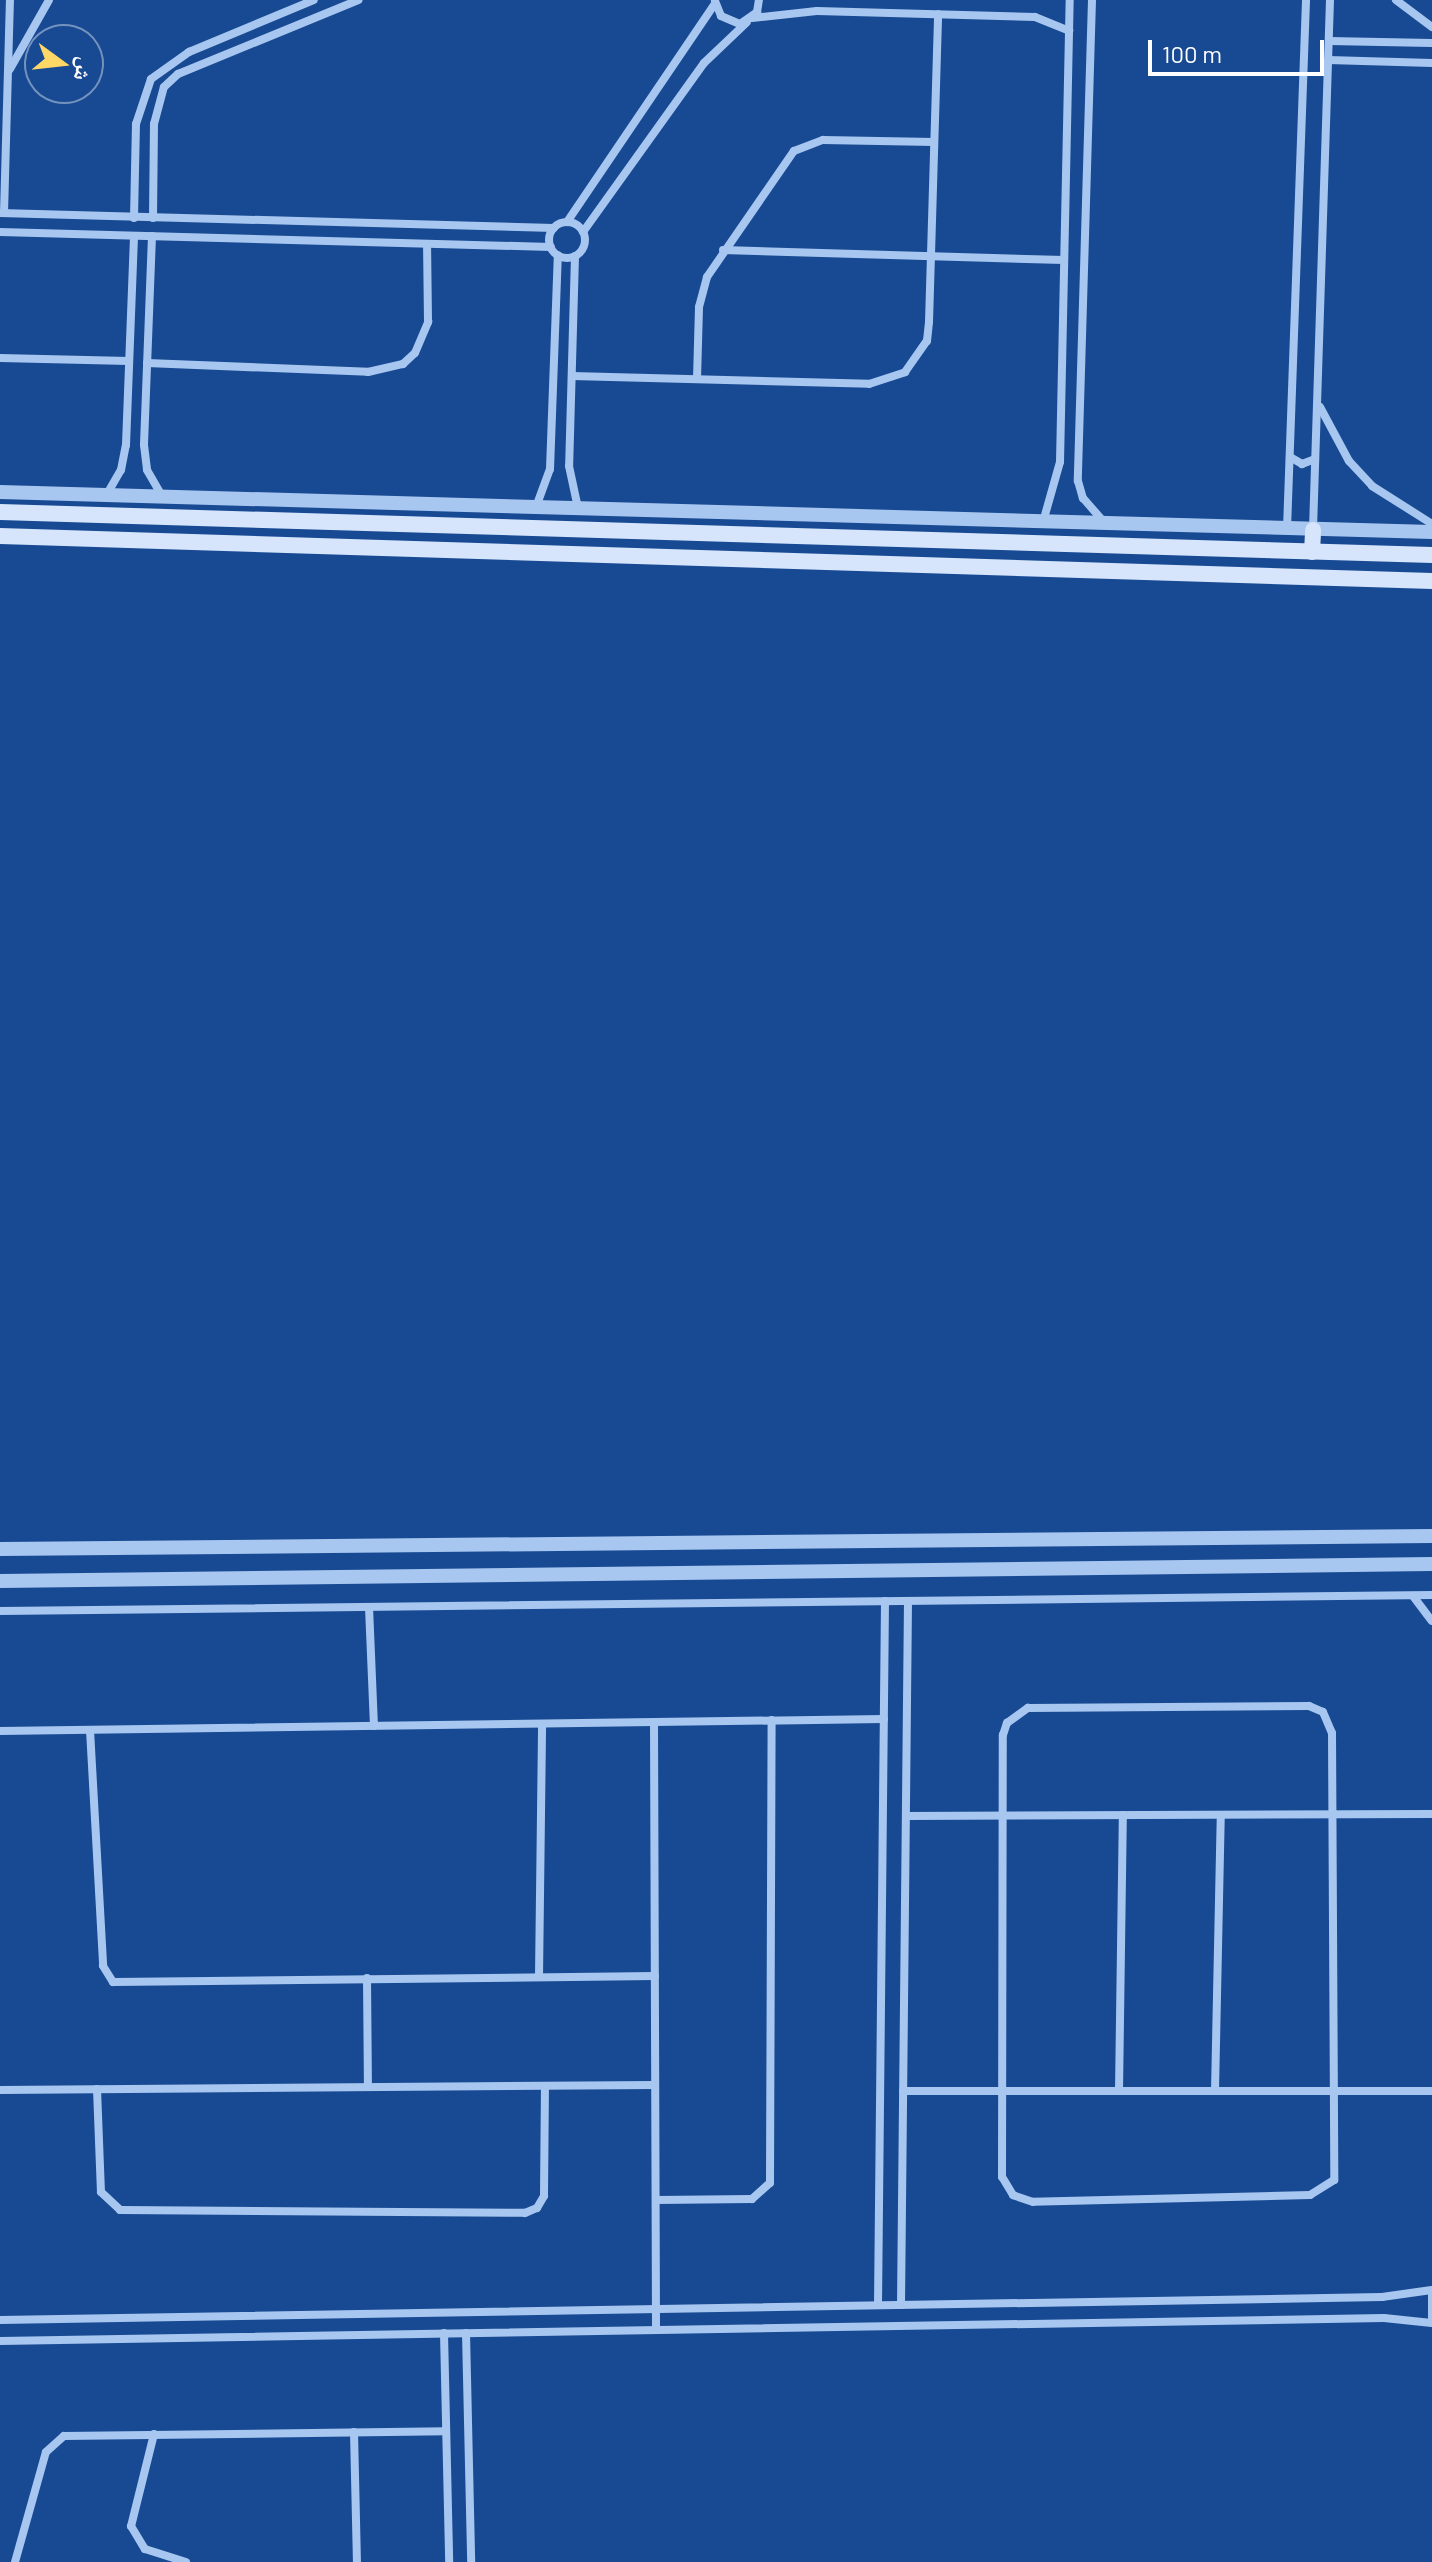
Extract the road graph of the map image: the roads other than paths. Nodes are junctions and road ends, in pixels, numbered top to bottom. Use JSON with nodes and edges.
{"nodes":[{"id":1,"x":10,"y":0,"type":"edge"},
{"id":2,"x":49,"y":0,"type":"edge"},
{"id":3,"x":314,"y":0,"type":"edge"},
{"id":4,"x":358,"y":0,"type":"edge"},
{"id":5,"x":759,"y":0,"type":"edge"},
{"id":6,"x":1070,"y":0,"type":"edge"},
{"id":7,"x":1092,"y":0,"type":"edge"},
{"id":8,"x":1306,"y":0,"type":"edge"},
{"id":9,"x":1330,"y":0,"type":"edge"},
{"id":10,"x":1396,"y":0,"type":"edge"},
{"id":11,"x":715,"y":2,"type":"edge"},
{"id":12,"x":938,"y":14,"type":"junction"},
{"id":13,"x":749,"y":20,"type":"junction"},
{"id":14,"x":1432,"y":27,"type":"edge"},
{"id":15,"x":1069,"y":31,"type":"junction"},
{"id":16,"x":1329,"y":41,"type":"junction"},
{"id":17,"x":1432,"y":43,"type":"edge"},
{"id":18,"x":1328,"y":60,"type":"junction"},
{"id":19,"x":1432,"y":63,"type":"edge"},
{"id":20,"x":5,"y":80,"type":"edge"},
{"id":21,"x":934,"y":142,"type":"junction"},
{"id":22,"x":2,"y":213,"type":"edge"},
{"id":23,"x":134,"y":218,"type":"junction"},
{"id":24,"x":153,"y":218,"type":"junction"},
{"id":25,"x":567,"y":222,"type":"junction"},
{"id":26,"x":554,"y":228,"type":"junction"},
{"id":27,"x":0,"y":232,"type":"edge"},
{"id":28,"x":583,"y":232,"type":"junction"},
{"id":29,"x":134,"y":236,"type":"junction"},
{"id":30,"x":152,"y":236,"type":"junction"},
{"id":31,"x":427,"y":244,"type":"junction"},
{"id":32,"x":551,"y":247,"type":"junction"},
{"id":33,"x":723,"y":250,"type":"junction"},
{"id":34,"x":558,"y":255,"type":"junction"},
{"id":35,"x":575,"y":256,"type":"junction"},
{"id":36,"x":931,"y":256,"type":"junction"},
{"id":37,"x":1064,"y":260,"type":"junction"},
{"id":38,"x":0,"y":358,"type":"edge"},
{"id":39,"x":129,"y":361,"type":"junction"},
{"id":40,"x":147,"y":363,"type":"junction"},
{"id":41,"x":572,"y":376,"type":"junction"},
{"id":42,"x":697,"y":379,"type":"junction"},
{"id":43,"x":1318,"y":401,"type":"junction"},
{"id":44,"x":126,"y":445,"type":"junction"},
{"id":45,"x":144,"y":445,"type":"junction"},
{"id":46,"x":1290,"y":457,"type":"junction"},
{"id":47,"x":1315,"y":459,"type":"junction"},
{"id":48,"x":0,"y":492,"type":"edge"},
{"id":49,"x":106,"y":495,"type":"junction"},
{"id":50,"x":163,"y":497,"type":"junction"},
{"id":51,"x":536,"y":508,"type":"junction"},
{"id":52,"x":578,"y":509,"type":"junction"},
{"id":53,"x":0,"y":512,"type":"edge"},
{"id":54,"x":1043,"y":522,"type":"junction"},
{"id":55,"x":1070,"y":522,"type":"junction"},
{"id":56,"x":1105,"y":523,"type":"junction"},
{"id":57,"x":1432,"y":524,"type":"edge"},
{"id":58,"x":1287,"y":529,"type":"junction"},
{"id":59,"x":1313,"y":530,"type":"junction"},
{"id":60,"x":1432,"y":532,"type":"edge"},
{"id":61,"x":0,"y":536,"type":"edge"},
{"id":62,"x":1069,"y":541,"type":"junction"},
{"id":63,"x":1312,"y":552,"type":"junction"},
{"id":64,"x":1432,"y":555,"type":"edge"},
{"id":65,"x":1432,"y":581,"type":"edge"},
{"id":66,"x":1432,"y":1536,"type":"edge"},
{"id":67,"x":0,"y":1549,"type":"edge"},
{"id":68,"x":1432,"y":1564,"type":"edge"},
{"id":69,"x":0,"y":1581,"type":"edge"},
{"id":70,"x":1432,"y":1595,"type":"edge"},
{"id":71,"x":1413,"y":1596,"type":"junction"},
{"id":72,"x":885,"y":1601,"type":"junction"},
{"id":73,"x":908,"y":1601,"type":"junction"},
{"id":74,"x":369,"y":1607,"type":"junction"},
{"id":75,"x":0,"y":1611,"type":"edge"},
{"id":76,"x":1432,"y":1621,"type":"edge"},
{"id":77,"x":884,"y":1719,"type":"junction"},
{"id":78,"x":772,"y":1720,"type":"junction"},
{"id":79,"x":654,"y":1722,"type":"junction"},
{"id":80,"x":542,"y":1724,"type":"junction"},
{"id":81,"x":374,"y":1726,"type":"junction"},
{"id":82,"x":90,"y":1730,"type":"junction"},
{"id":83,"x":0,"y":1731,"type":"edge"},
{"id":84,"x":1335,"y":1814,"type":"junction"},
{"id":85,"x":1432,"y":1814,"type":"edge"},
{"id":86,"x":1123,"y":1815,"type":"junction"},
{"id":87,"x":1221,"y":1815,"type":"junction"},
{"id":88,"x":906,"y":1816,"type":"junction"},
{"id":89,"x":1004,"y":1816,"type":"junction"},
{"id":90,"x":655,"y":1976,"type":"junction"},
{"id":91,"x":539,"y":1977,"type":"junction"},
{"id":92,"x":367,"y":1978,"type":"junction"},
{"id":93,"x":655,"y":2085,"type":"junction"},
{"id":94,"x":545,"y":2086,"type":"junction"},
{"id":95,"x":368,"y":2087,"type":"junction"},
{"id":96,"x":97,"y":2089,"type":"junction"},
{"id":97,"x":0,"y":2090,"type":"edge"},
{"id":98,"x":903,"y":2091,"type":"junction"},
{"id":99,"x":1002,"y":2091,"type":"junction"},
{"id":100,"x":1119,"y":2091,"type":"junction"},
{"id":101,"x":1215,"y":2091,"type":"junction"},
{"id":102,"x":1337,"y":2091,"type":"junction"},
{"id":103,"x":1432,"y":2091,"type":"edge"},
{"id":104,"x":656,"y":2200,"type":"junction"},
{"id":105,"x":1432,"y":2293,"type":"edge"},
{"id":106,"x":878,"y":2305,"type":"junction"},
{"id":107,"x":901,"y":2305,"type":"junction"},
{"id":108,"x":656,"y":2309,"type":"junction"},
{"id":109,"x":0,"y":2320,"type":"edge"},
{"id":110,"x":1432,"y":2320,"type":"edge"},
{"id":111,"x":656,"y":2330,"type":"junction"},
{"id":112,"x":444,"y":2333,"type":"junction"},
{"id":113,"x":466,"y":2333,"type":"junction"},
{"id":114,"x":0,"y":2341,"type":"edge"},
{"id":115,"x":446,"y":2431,"type":"junction"},
{"id":116,"x":354,"y":2432,"type":"junction"},
{"id":117,"x":154,"y":2434,"type":"junction"},
{"id":118,"x":15,"y":2562,"type":"edge"},
{"id":119,"x":186,"y":2562,"type":"edge"},
{"id":120,"x":357,"y":2562,"type":"edge"},
{"id":121,"x":449,"y":2562,"type":"edge"},
{"id":122,"x":471,"y":2562,"type":"edge"}],
"edges":[{"from":1,"to":20,"type":"street"},
{"from":2,"to":20,"type":"street"},
{"from":3,"to":23,"type":"street"},
{"from":4,"to":24,"type":"street"},
{"from":5,"to":13,"type":"street"},
{"from":6,"to":15,"type":"street"},
{"from":7,"to":56,"type":"street"},
{"from":8,"to":46,"type":"street"},
{"from":9,"to":16,"type":"street"},
{"from":10,"to":14,"type":"street"},
{"from":11,"to":13,"type":"street"},
{"from":11,"to":25,"type":"street"},
{"from":12,"to":13,"type":"street"},
{"from":12,"to":15,"type":"street"},
{"from":12,"to":21,"type":"street"},
{"from":13,"to":28,"type":"street"},
{"from":15,"to":37,"type":"street"},
{"from":16,"to":17,"type":"street"},
{"from":16,"to":18,"type":"street"},
{"from":18,"to":19,"type":"street"},
{"from":18,"to":43,"type":"street"},
{"from":20,"to":22,"type":"street"},
{"from":21,"to":33,"type":"street"},
{"from":21,"to":36,"type":"street"},
{"from":22,"to":23,"type":"street"},
{"from":23,"to":24,"type":"street"},
{"from":24,"to":26,"type":"street"},
{"from":25,"to":26,"type":"street"},
{"from":25,"to":28,"type":"street"},
{"from":26,"to":32,"type":"street"},
{"from":27,"to":29,"type":"street"},
{"from":28,"to":35,"type":"street"},
{"from":29,"to":30,"type":"street"},
{"from":29,"to":39,"type":"street"},
{"from":30,"to":31,"type":"street"},
{"from":30,"to":40,"type":"street"},
{"from":31,"to":32,"type":"street"},
{"from":31,"to":40,"type":"street"},
{"from":32,"to":34,"type":"street"},
{"from":33,"to":36,"type":"street"},
{"from":33,"to":42,"type":"street"},
{"from":34,"to":35,"type":"street"},
{"from":34,"to":51,"type":"street"},
{"from":35,"to":41,"type":"street"},
{"from":36,"to":37,"type":"street"},
{"from":36,"to":42,"type":"street"},
{"from":37,"to":54,"type":"street"},
{"from":38,"to":39,"type":"street"},
{"from":39,"to":44,"type":"street"},
{"from":40,"to":45,"type":"street"},
{"from":41,"to":42,"type":"street"},
{"from":41,"to":52,"type":"street"},
{"from":43,"to":47,"type":"street"},
{"from":43,"to":57,"type":"street"},
{"from":44,"to":45,"type":"street"},
{"from":44,"to":49,"type":"street"},
{"from":45,"to":50,"type":"street"},
{"from":46,"to":47,"type":"street"},
{"from":46,"to":58,"type":"street"},
{"from":47,"to":59,"type":"street"},
{"from":48,"to":49,"type":"street"},
{"from":49,"to":50,"type":"street"},
{"from":50,"to":51,"type":"street"},
{"from":51,"to":52,"type":"street"},
{"from":52,"to":54,"type":"street"},
{"from":53,"to":62,"type":"main road"},
{"from":54,"to":55,"type":"street"},
{"from":55,"to":56,"type":"street"},
{"from":55,"to":62,"type":"main road"},
{"from":56,"to":58,"type":"street"},
{"from":58,"to":59,"type":"street"},
{"from":59,"to":60,"type":"street"},
{"from":59,"to":63,"type":"main road"},
{"from":61,"to":65,"type":"main road"},
{"from":62,"to":63,"type":"main road"},
{"from":63,"to":64,"type":"main road"},
{"from":66,"to":67,"type":"street"},
{"from":68,"to":69,"type":"street"},
{"from":70,"to":71,"type":"street"},
{"from":71,"to":73,"type":"street"},
{"from":71,"to":76,"type":"street"},
{"from":72,"to":73,"type":"street"},
{"from":72,"to":74,"type":"street"},
{"from":72,"to":77,"type":"street"},
{"from":73,"to":88,"type":"street"},
{"from":74,"to":75,"type":"street"},
{"from":74,"to":81,"type":"street"},
{"from":77,"to":78,"type":"street"},
{"from":77,"to":106,"type":"street"},
{"from":78,"to":79,"type":"street"},
{"from":78,"to":104,"type":"street"},
{"from":79,"to":80,"type":"street"},
{"from":79,"to":90,"type":"street"},
{"from":80,"to":81,"type":"street"},
{"from":80,"to":91,"type":"street"},
{"from":81,"to":82,"type":"street"},
{"from":82,"to":83,"type":"street"},
{"from":82,"to":92,"type":"street"},
{"from":84,"to":85,"type":"street"},
{"from":84,"to":87,"type":"street"},
{"from":84,"to":89,"type":"street"},
{"from":84,"to":102,"type":"street"},
{"from":86,"to":87,"type":"street"},
{"from":86,"to":89,"type":"street"},
{"from":86,"to":100,"type":"street"},
{"from":87,"to":101,"type":"street"},
{"from":88,"to":89,"type":"street"},
{"from":88,"to":98,"type":"street"},
{"from":89,"to":99,"type":"street"},
{"from":90,"to":91,"type":"street"},
{"from":90,"to":93,"type":"street"},
{"from":91,"to":92,"type":"street"},
{"from":92,"to":95,"type":"street"},
{"from":93,"to":94,"type":"street"},
{"from":93,"to":104,"type":"street"},
{"from":94,"to":95,"type":"street"},
{"from":94,"to":96,"type":"street"},
{"from":95,"to":96,"type":"street"},
{"from":96,"to":97,"type":"street"},
{"from":98,"to":99,"type":"street"},
{"from":98,"to":107,"type":"street"},
{"from":99,"to":100,"type":"street"},
{"from":99,"to":102,"type":"street"},
{"from":100,"to":101,"type":"street"},
{"from":101,"to":102,"type":"street"},
{"from":102,"to":103,"type":"street"},
{"from":104,"to":108,"type":"street"},
{"from":105,"to":107,"type":"street"},
{"from":105,"to":110,"type":"street"},
{"from":106,"to":107,"type":"street"},
{"from":106,"to":108,"type":"street"},
{"from":108,"to":109,"type":"street"},
{"from":108,"to":111,"type":"street"},
{"from":110,"to":111,"type":"street"},
{"from":111,"to":113,"type":"street"},
{"from":112,"to":113,"type":"street"},
{"from":112,"to":114,"type":"street"},
{"from":112,"to":115,"type":"street"},
{"from":113,"to":122,"type":"street"},
{"from":115,"to":116,"type":"street"},
{"from":115,"to":121,"type":"street"},
{"from":116,"to":117,"type":"street"},
{"from":116,"to":120,"type":"street"},
{"from":117,"to":118,"type":"street"},
{"from":117,"to":119,"type":"street"}]}
